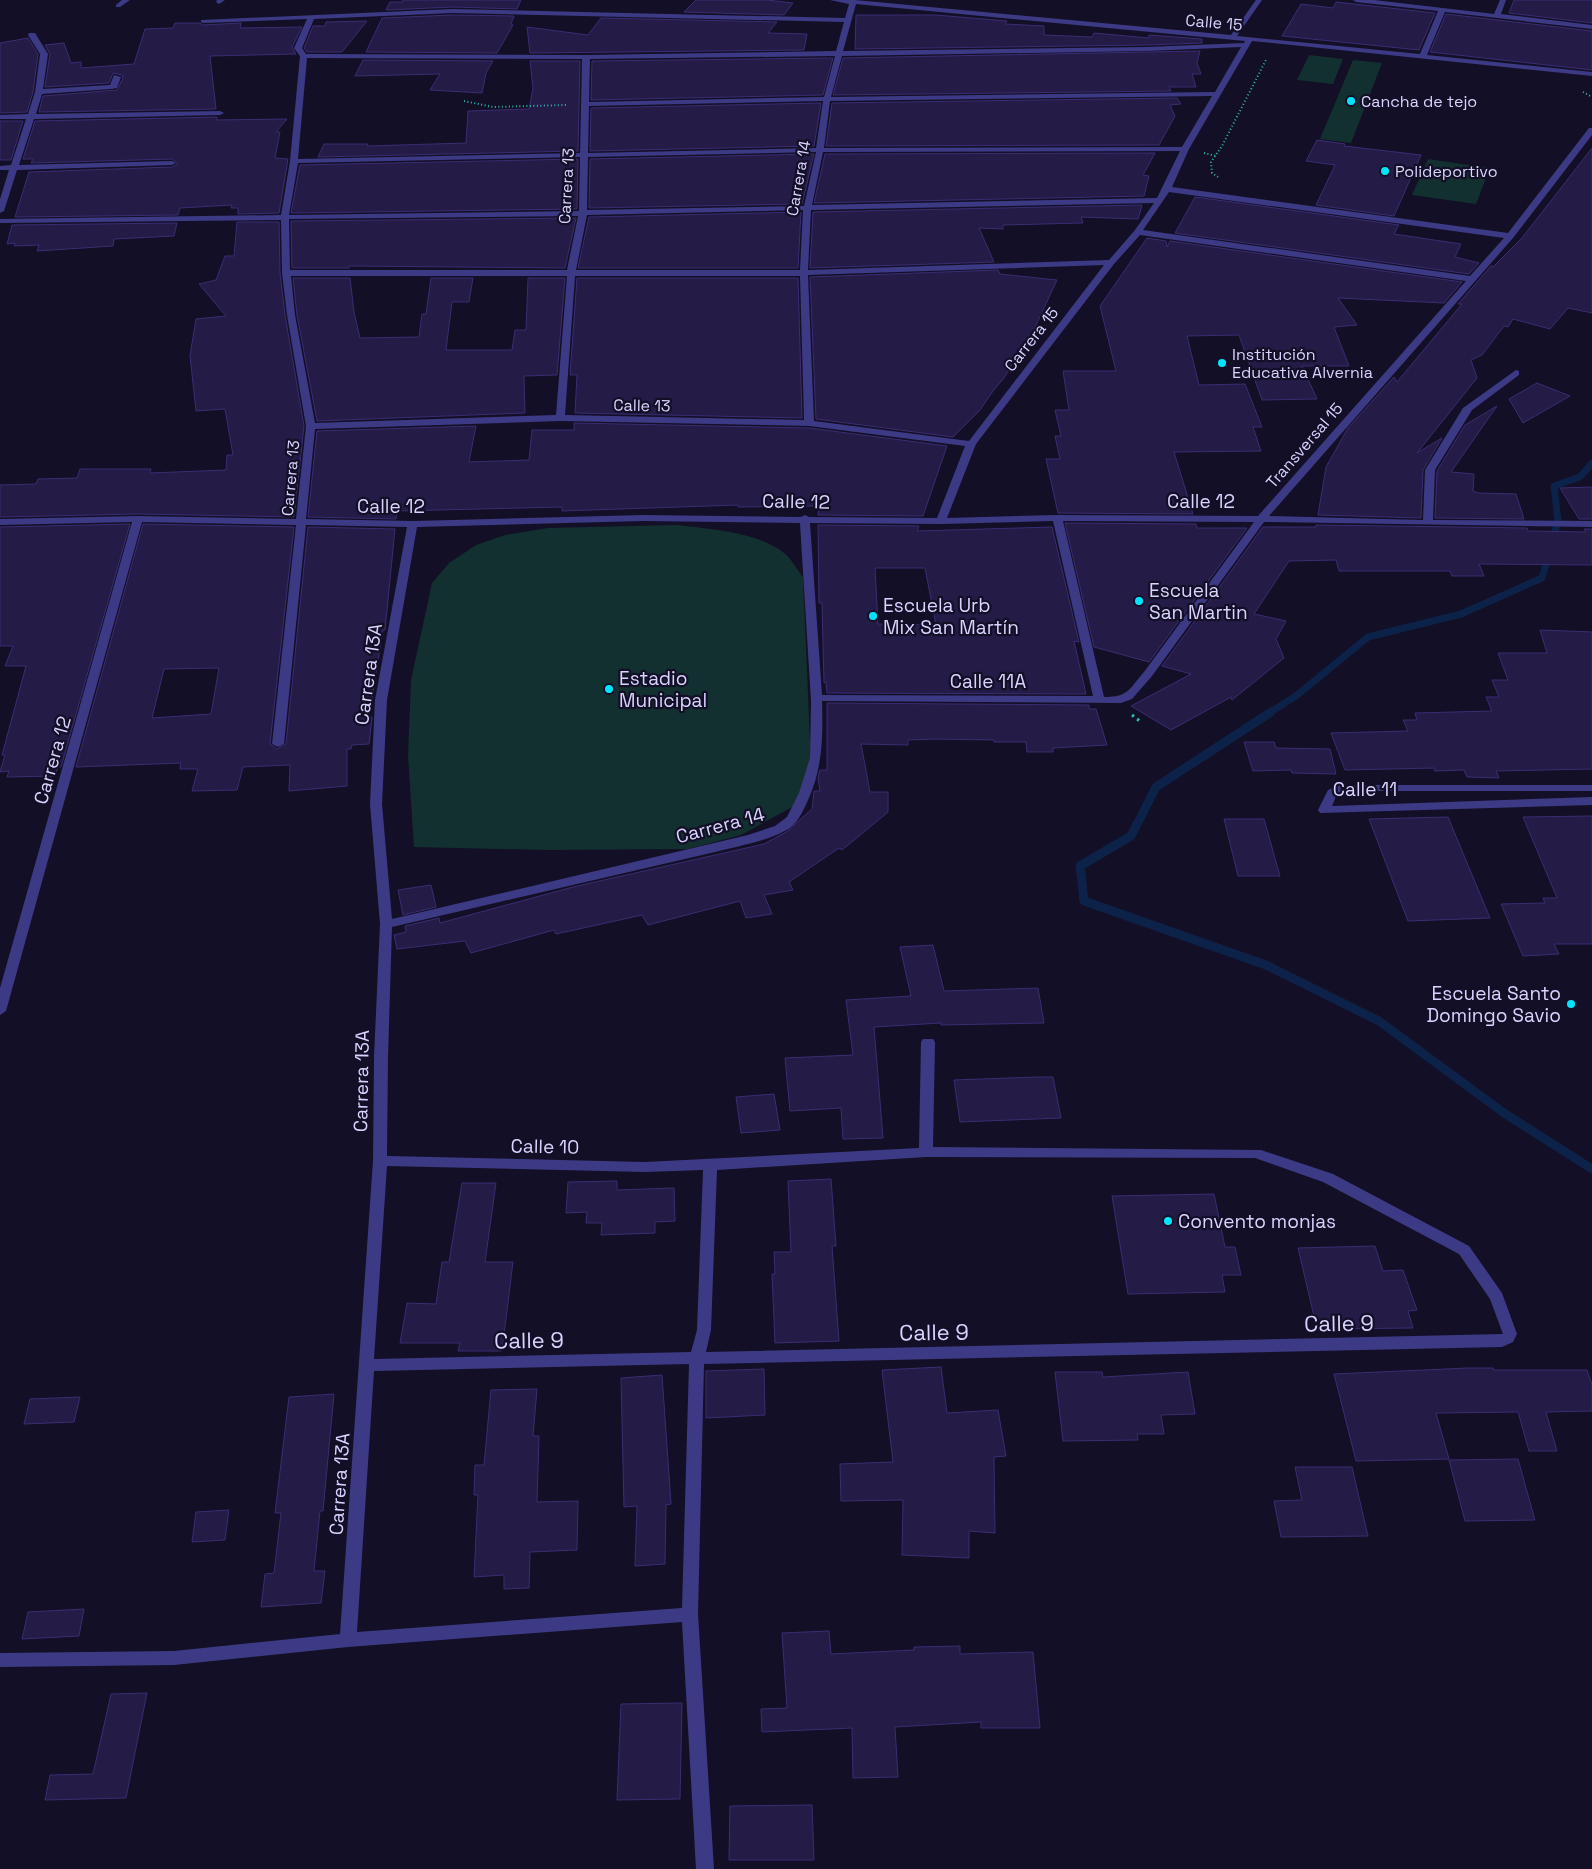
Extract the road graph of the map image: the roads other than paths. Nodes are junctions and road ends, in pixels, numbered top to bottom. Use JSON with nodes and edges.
{"nodes":[{"id":1,"x":127,"y":0,"type":"edge"},
{"id":2,"x":832,"y":0,"type":"edge"},
{"id":3,"x":1259,"y":0,"type":"edge"},
{"id":4,"x":1356,"y":0,"type":"edge"},
{"id":5,"x":1503,"y":0,"type":"edge"},
{"id":6,"x":852,"y":2,"type":"junction"},
{"id":7,"x":1389,"y":2,"type":"edge"},
{"id":8,"x":118,"y":6,"type":"dead end"},
{"id":9,"x":1442,"y":10,"type":"junction"},
{"id":10,"x":1497,"y":16,"type":"junction"},
{"id":11,"x":311,"y":17,"type":"junction"},
{"id":12,"x":848,"y":20,"type":"junction"},
{"id":13,"x":203,"y":21,"type":"dead end"},
{"id":14,"x":1592,"y":27,"type":"edge"},
{"id":15,"x":32,"y":35,"type":"dead end"},
{"id":16,"x":1232,"y":37,"type":"junction"},
{"id":17,"x":1248,"y":42,"type":"junction"},
{"id":18,"x":840,"y":53,"type":"junction"},
{"id":19,"x":304,"y":56,"type":"junction"},
{"id":20,"x":1422,"y":56,"type":"junction"},
{"id":21,"x":586,"y":57,"type":"junction"},
{"id":22,"x":1592,"y":74,"type":"edge"},
{"id":23,"x":117,"y":77,"type":"dead end"},
{"id":24,"x":39,"y":92,"type":"junction"},
{"id":25,"x":1218,"y":94,"type":"junction"},
{"id":26,"x":827,"y":99,"type":"junction"},
{"id":27,"x":586,"y":104,"type":"junction"},
{"id":28,"x":220,"y":112,"type":"dead end"},
{"id":29,"x":32,"y":116,"type":"junction"},
{"id":30,"x":0,"y":117,"type":"edge"},
{"id":31,"x":1592,"y":130,"type":"edge"},
{"id":32,"x":1185,"y":149,"type":"junction"},
{"id":33,"x":820,"y":150,"type":"junction"},
{"id":34,"x":584,"y":155,"type":"junction"},
{"id":35,"x":294,"y":161,"type":"junction"},
{"id":36,"x":172,"y":163,"type":"dead end"},
{"id":37,"x":0,"y":168,"type":"edge"},
{"id":38,"x":13,"y":168,"type":"junction"},
{"id":39,"x":1167,"y":189,"type":"junction"},
{"id":40,"x":1160,"y":200,"type":"junction"},
{"id":41,"x":807,"y":209,"type":"junction"},
{"id":42,"x":0,"y":211,"type":"edge"},
{"id":43,"x":583,"y":213,"type":"junction"},
{"id":44,"x":285,"y":216,"type":"junction"},
{"id":45,"x":0,"y":222,"type":"edge"},
{"id":46,"x":1138,"y":232,"type":"junction"},
{"id":47,"x":1510,"y":236,"type":"junction"},
{"id":48,"x":1110,"y":262,"type":"junction"},
{"id":49,"x":286,"y":273,"type":"junction"},
{"id":50,"x":571,"y":273,"type":"junction"},
{"id":51,"x":804,"y":273,"type":"junction"},
{"id":52,"x":1472,"y":279,"type":"junction"},
{"id":53,"x":1516,"y":374,"type":"dead end"},
{"id":54,"x":560,"y":418,"type":"junction"},
{"id":55,"x":809,"y":423,"type":"junction"},
{"id":56,"x":311,"y":426,"type":"junction"},
{"id":57,"x":971,"y":444,"type":"junction"},
{"id":58,"x":805,"y":518,"type":"junction"},
{"id":59,"x":1057,"y":518,"type":"junction"},
{"id":60,"x":138,"y":519,"type":"junction"},
{"id":61,"x":1261,"y":519,"type":"junction"},
{"id":62,"x":941,"y":521,"type":"junction"},
{"id":63,"x":0,"y":522,"type":"edge"},
{"id":64,"x":302,"y":523,"type":"junction"},
{"id":65,"x":1428,"y":523,"type":"junction"},
{"id":66,"x":413,"y":524,"type":"junction"},
{"id":67,"x":1592,"y":524,"type":"edge"},
{"id":68,"x":1148,"y":674,"type":"joint"},
{"id":69,"x":817,"y":698,"type":"junction"},
{"id":70,"x":1099,"y":699,"type":"junction"},
{"id":71,"x":278,"y":744,"type":"dead end"},
{"id":72,"x":1592,"y":788,"type":"edge"},
{"id":73,"x":1592,"y":801,"type":"edge"},
{"id":74,"x":386,"y":924,"type":"junction"},
{"id":75,"x":0,"y":1011,"type":"edge"},
{"id":76,"x":928,"y":1042,"type":"dead end"},
{"id":77,"x":926,"y":1152,"type":"junction"},
{"id":78,"x":380,"y":1161,"type":"junction"},
{"id":79,"x":710,"y":1165,"type":"junction"},
{"id":80,"x":1502,"y":1341,"type":"joint"},
{"id":81,"x":697,"y":1358,"type":"junction"},
{"id":82,"x":367,"y":1365,"type":"junction"},
{"id":83,"x":690,"y":1614,"type":"junction"},
{"id":84,"x":348,"y":1640,"type":"junction"},
{"id":85,"x":0,"y":1660,"type":"edge"},
{"id":86,"x":705,"y":1869,"type":"edge"}],
"edges":[{"from":1,"to":8,"type":"street"},
{"from":2,"to":6,"type":"street","name":"Calle 15"},
{"from":3,"to":16,"type":"street"},
{"from":4,"to":7,"type":"street"},
{"from":5,"to":10,"type":"street"},
{"from":6,"to":12,"type":"street","name":"Carrera 14"},
{"from":6,"to":16,"type":"street","name":"Calle 15"},
{"from":7,"to":9,"type":"street"},
{"from":9,"to":10,"type":"street"},
{"from":9,"to":20,"type":"street"},
{"from":10,"to":14,"type":"street"},
{"from":11,"to":12,"type":"street"},
{"from":11,"to":13,"type":"street"},
{"from":11,"to":19,"type":"street","name":"Carrera 13"},
{"from":12,"to":18,"type":"street","name":"Carrera 14"},
{"from":15,"to":24,"type":"street"},
{"from":16,"to":17,"type":"street","name":"Calle 15"},
{"from":17,"to":18,"type":"street"},
{"from":17,"to":20,"type":"street","name":"Calle 15"},
{"from":17,"to":25,"type":"street"},
{"from":18,"to":21,"type":"street"},
{"from":18,"to":26,"type":"street","name":"Carrera 14"},
{"from":19,"to":21,"type":"street"},
{"from":19,"to":35,"type":"street","name":"Carrera 13"},
{"from":20,"to":22,"type":"street","name":"Calle 15"},
{"from":21,"to":27,"type":"street","name":"Carrera 13"},
{"from":23,"to":24,"type":"street"},
{"from":24,"to":29,"type":"street"},
{"from":25,"to":26,"type":"street"},
{"from":25,"to":32,"type":"street","name":"Carrera 15"},
{"from":26,"to":27,"type":"street"},
{"from":26,"to":33,"type":"street","name":"Carrera 14"},
{"from":27,"to":34,"type":"street","name":"Carrera 13"},
{"from":28,"to":29,"type":"street"},
{"from":29,"to":30,"type":"street"},
{"from":29,"to":38,"type":"street"},
{"from":31,"to":47,"type":"street","name":"Transversal 15"},
{"from":32,"to":33,"type":"street"},
{"from":32,"to":39,"type":"street","name":"Carrera 15"},
{"from":33,"to":34,"type":"street"},
{"from":33,"to":41,"type":"street","name":"Carrera 14"},
{"from":34,"to":35,"type":"street"},
{"from":34,"to":43,"type":"street","name":"Carrera 13"},
{"from":35,"to":44,"type":"street","name":"Carrera 13"},
{"from":36,"to":38,"type":"street"},
{"from":37,"to":38,"type":"street"},
{"from":38,"to":42,"type":"street"},
{"from":39,"to":40,"type":"street","name":"Carrera 15"},
{"from":39,"to":47,"type":"street"},
{"from":40,"to":41,"type":"street"},
{"from":40,"to":46,"type":"street","name":"Carrera 15"},
{"from":41,"to":43,"type":"street"},
{"from":41,"to":51,"type":"street","name":"Carrera 14"},
{"from":43,"to":44,"type":"street"},
{"from":43,"to":50,"type":"street","name":"Carrera 13"},
{"from":44,"to":45,"type":"street"},
{"from":44,"to":49,"type":"street","name":"Carrera 13"},
{"from":46,"to":48,"type":"street","name":"Carrera 15"},
{"from":46,"to":52,"type":"street"},
{"from":47,"to":52,"type":"street","name":"Transversal 15"},
{"from":48,"to":51,"type":"street"},
{"from":48,"to":57,"type":"street","name":"Carrera 15"},
{"from":49,"to":50,"type":"street"},
{"from":49,"to":56,"type":"street","name":"Carrera 13"},
{"from":50,"to":51,"type":"street"},
{"from":50,"to":54,"type":"street","name":"Carrera 13"},
{"from":51,"to":55,"type":"street","name":"Carrera 14"},
{"from":52,"to":61,"type":"street","name":"Transversal 15"},
{"from":53,"to":65,"type":"street"},
{"from":54,"to":55,"type":"street","name":"Calle 13"},
{"from":54,"to":56,"type":"street","name":"Calle 13"},
{"from":55,"to":57,"type":"street","name":"Calle 13"},
{"from":56,"to":64,"type":"street","name":"Carrera 13"},
{"from":57,"to":62,"type":"street","name":"Carrera 15"},
{"from":58,"to":62,"type":"street","name":"Calle 12"},
{"from":58,"to":66,"type":"street","name":"Calle 12"},
{"from":58,"to":69,"type":"street","name":"Carrera 14"},
{"from":59,"to":61,"type":"street","name":"Calle 12"},
{"from":59,"to":62,"type":"street","name":"Calle 12"},
{"from":59,"to":70,"type":"street"},
{"from":60,"to":63,"type":"street","name":"Calle 12"},
{"from":60,"to":64,"type":"street","name":"Calle 12"},
{"from":60,"to":75,"type":"street","name":"Carrera 12"},
{"from":61,"to":65,"type":"street","name":"Calle 12"},
{"from":61,"to":68,"type":"street","name":"Transversal 15"},
{"from":64,"to":66,"type":"street","name":"Calle 12"},
{"from":64,"to":71,"type":"street","name":"Carrera 13"},
{"from":65,"to":67,"type":"street","name":"Calle 12"},
{"from":66,"to":74,"type":"street","name":"Carrera 13A"},
{"from":68,"to":70,"type":"street","name":"Calle 11A"},
{"from":69,"to":70,"type":"street","name":"Calle 11A"},
{"from":69,"to":74,"type":"street","name":"Carrera 14"},
{"from":72,"to":73,"type":"street","name":"Calle 11"},
{"from":74,"to":78,"type":"street","name":"Carrera 13A"},
{"from":76,"to":77,"type":"street"},
{"from":77,"to":79,"type":"street","name":"Calle 10"},
{"from":77,"to":80,"type":"street","name":"Calle 10"},
{"from":78,"to":79,"type":"street","name":"Calle 10"},
{"from":78,"to":82,"type":"street","name":"Carrera 13A"},
{"from":79,"to":81,"type":"street"},
{"from":80,"to":81,"type":"street","name":"Calle 9"},
{"from":81,"to":82,"type":"street","name":"Calle 9"},
{"from":81,"to":83,"type":"street"},
{"from":82,"to":84,"type":"street","name":"Carrera 13A"},
{"from":83,"to":84,"type":"street"},
{"from":83,"to":86,"type":"street"},
{"from":84,"to":85,"type":"street"}]}
